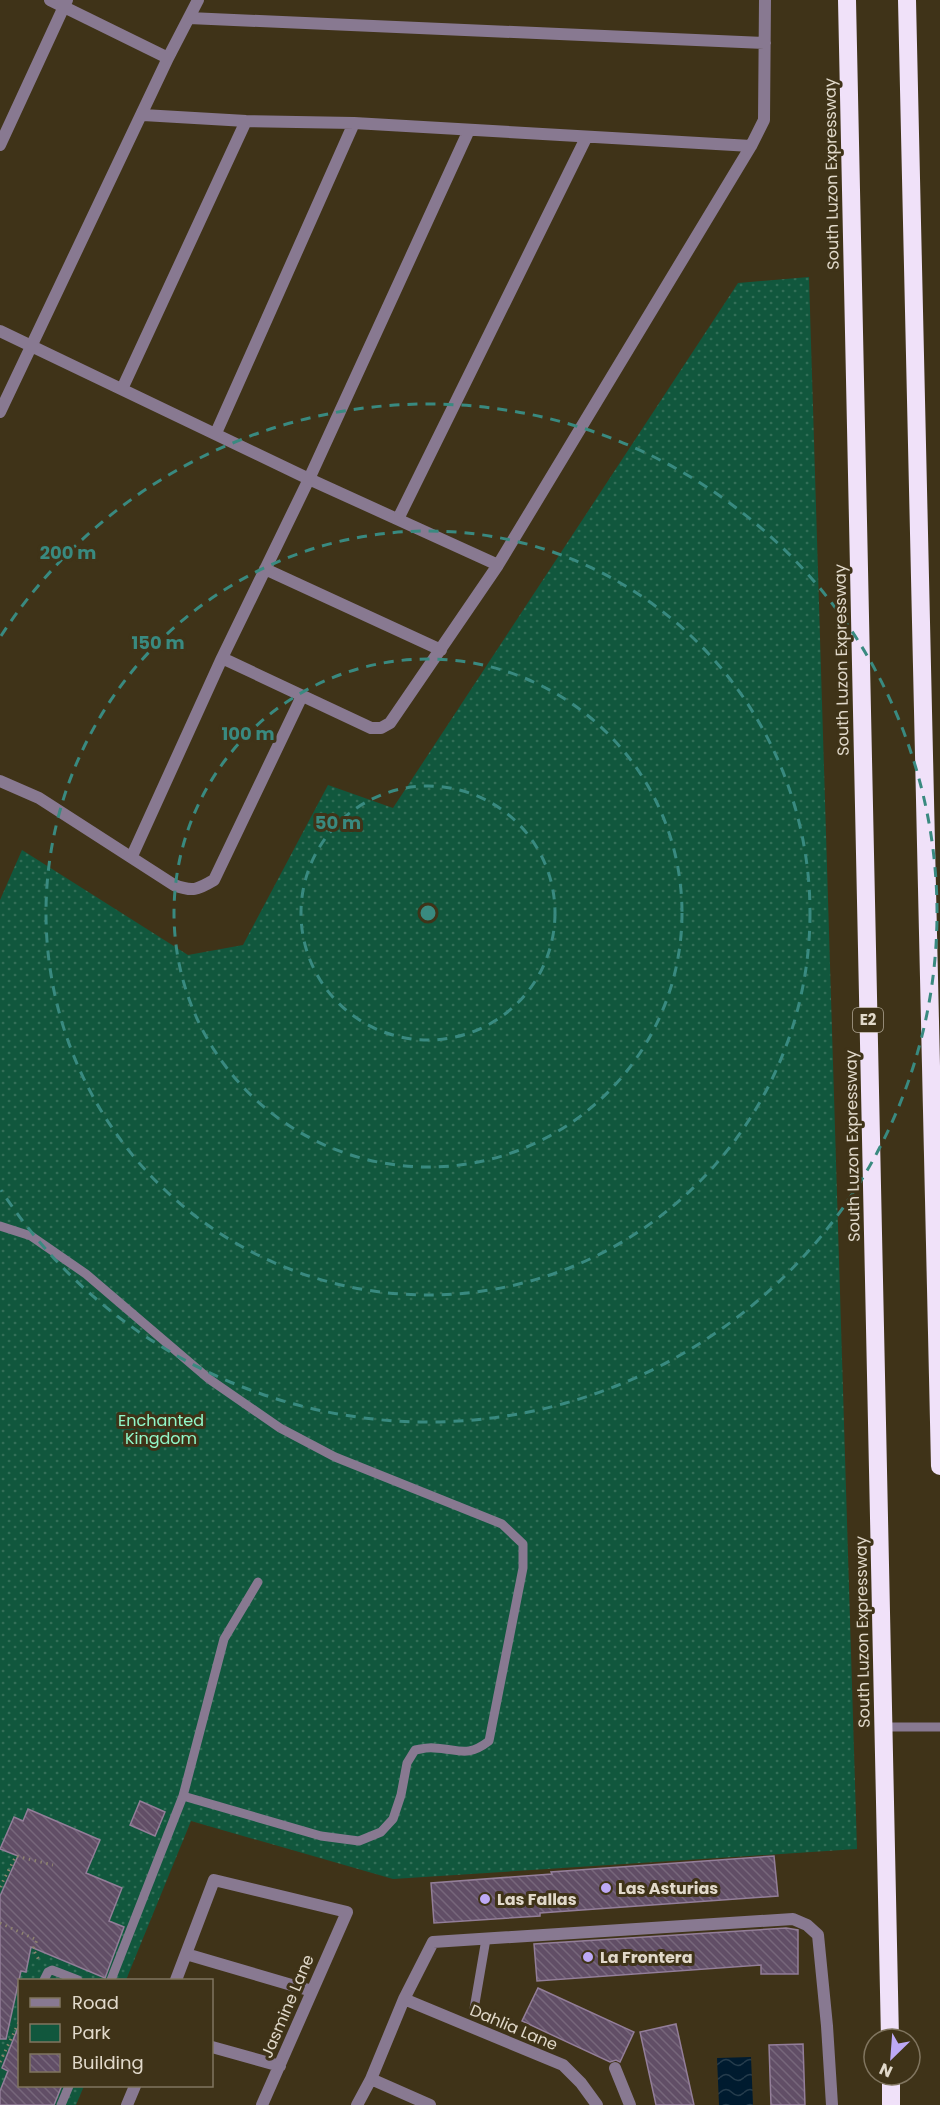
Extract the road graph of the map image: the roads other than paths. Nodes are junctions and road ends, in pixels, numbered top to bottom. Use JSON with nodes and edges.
{"nodes":[{"id":1,"x":50,"y":0,"type":"edge"},
{"id":2,"x":198,"y":0,"type":"edge"},
{"id":3,"x":765,"y":0,"type":"edge"},
{"id":4,"x":847,"y":0,"type":"edge"},
{"id":5,"x":907,"y":0,"type":"edge"},
{"id":6,"x":65,"y":3,"type":"edge"},
{"id":7,"x":189,"y":18,"type":"junction"},
{"id":8,"x":765,"y":44,"type":"junction"},
{"id":9,"x":168,"y":58,"type":"junction"},
{"id":10,"x":142,"y":115,"type":"junction"},
{"id":11,"x":246,"y":121,"type":"junction"},
{"id":12,"x":354,"y":123,"type":"junction"},
{"id":13,"x":469,"y":130,"type":"junction"},
{"id":14,"x":586,"y":138,"type":"junction"},
{"id":15,"x":0,"y":145,"type":"edge"},
{"id":16,"x":751,"y":146,"type":"junction"},
{"id":17,"x":0,"y":331,"type":"edge"},
{"id":18,"x":31,"y":346,"type":"junction"},
{"id":19,"x":122,"y":389,"type":"junction"},
{"id":20,"x":0,"y":412,"type":"edge"},
{"id":21,"x":216,"y":433,"type":"junction"},
{"id":22,"x":309,"y":479,"type":"junction"},
{"id":23,"x":398,"y":519,"type":"junction"},
{"id":24,"x":498,"y":565,"type":"junction"},
{"id":25,"x":266,"y":569,"type":"junction"},
{"id":26,"x":441,"y":650,"type":"junction"},
{"id":27,"x":222,"y":658,"type":"junction"},
{"id":28,"x":302,"y":696,"type":"junction"},
{"id":29,"x":0,"y":781,"type":"edge"},
{"id":30,"x":132,"y":856,"type":"junction"},
{"id":31,"x":0,"y":1226,"type":"edge"},
{"id":32,"x":940,"y":1466,"type":"edge"},
{"id":33,"x":258,"y":1582,"type":"dead end"},
{"id":34,"x":884,"y":1727,"type":"junction"},
{"id":35,"x":940,"y":1727,"type":"edge"},
{"id":36,"x":183,"y":1796,"type":"junction"},
{"id":37,"x":486,"y":1939,"type":"junction"},
{"id":38,"x":186,"y":1954,"type":"junction"},
{"id":39,"x":45,"y":1977,"type":"edge"},
{"id":40,"x":75,"y":1979,"type":"edge"},
{"id":41,"x":111,"y":1979,"type":"edge"},
{"id":42,"x":176,"y":1979,"type":"edge"},
{"id":43,"x":312,"y":1991,"type":"junction"},
{"id":44,"x":404,"y":1999,"type":"junction"},
{"id":45,"x":474,"y":2009,"type":"dead end"},
{"id":46,"x":890,"y":2027,"type":"edge"},
{"id":47,"x":213,"y":2047,"type":"edge"},
{"id":48,"x":280,"y":2066,"type":"junction"},
{"id":49,"x":615,"y":2068,"type":"dead end"},
{"id":50,"x":371,"y":2079,"type":"junction"},
{"id":51,"x":68,"y":2087,"type":"edge"},
{"id":52,"x":134,"y":2087,"type":"edge"},
{"id":53,"x":891,"y":2087,"type":"edge"},
{"id":54,"x":61,"y":2105,"type":"edge"},
{"id":55,"x":127,"y":2105,"type":"edge"},
{"id":56,"x":262,"y":2105,"type":"edge"},
{"id":57,"x":357,"y":2105,"type":"edge"},
{"id":58,"x":430,"y":2105,"type":"edge"},
{"id":59,"x":597,"y":2105,"type":"edge"},
{"id":60,"x":630,"y":2105,"type":"edge"},
{"id":61,"x":832,"y":2105,"type":"edge"},
{"id":62,"x":891,"y":2105,"type":"edge"}],
"edges":[{"from":1,"to":6,"type":"street"},
{"from":2,"to":7,"type":"street"},
{"from":3,"to":8,"type":"street"},
{"from":4,"to":34,"type":"highway","name":"South Luzon Expressway","number":"E2"},
{"from":5,"to":32,"type":"highway"},
{"from":6,"to":9,"type":"street"},
{"from":6,"to":15,"type":"street"},
{"from":7,"to":8,"type":"street"},
{"from":7,"to":9,"type":"street"},
{"from":8,"to":16,"type":"street"},
{"from":9,"to":10,"type":"street"},
{"from":10,"to":11,"type":"street"},
{"from":10,"to":18,"type":"street"},
{"from":11,"to":12,"type":"street"},
{"from":11,"to":19,"type":"street"},
{"from":12,"to":13,"type":"street"},
{"from":12,"to":21,"type":"street"},
{"from":13,"to":14,"type":"street"},
{"from":13,"to":22,"type":"street"},
{"from":14,"to":16,"type":"street"},
{"from":14,"to":23,"type":"street"},
{"from":16,"to":24,"type":"street"},
{"from":17,"to":18,"type":"street"},
{"from":18,"to":19,"type":"street"},
{"from":18,"to":20,"type":"street"},
{"from":19,"to":21,"type":"street"},
{"from":21,"to":22,"type":"street"},
{"from":22,"to":23,"type":"street"},
{"from":22,"to":25,"type":"street"},
{"from":23,"to":24,"type":"street"},
{"from":24,"to":26,"type":"street"},
{"from":25,"to":26,"type":"street"},
{"from":25,"to":27,"type":"street"},
{"from":26,"to":28,"type":"street"},
{"from":27,"to":28,"type":"street"},
{"from":27,"to":30,"type":"street"},
{"from":28,"to":30,"type":"street"},
{"from":29,"to":30,"type":"street"},
{"from":31,"to":36,"type":"lane"},
{"from":33,"to":36,"type":"lane"},
{"from":34,"to":35,"type":"lane"},
{"from":34,"to":46,"type":"highway","name":"South Luzon Expressway","number":"E2"},
{"from":36,"to":41,"type":"lane"},
{"from":37,"to":44,"type":"street"},
{"from":37,"to":45,"type":"lane"},
{"from":37,"to":61,"type":"street"},
{"from":38,"to":42,"type":"street"},
{"from":38,"to":43,"type":"street"},
{"from":38,"to":43,"type":"street","name":"Jasmine Lane"},
{"from":39,"to":40,"type":"lane"},
{"from":43,"to":48,"type":"street","name":"Jasmine Lane"},
{"from":44,"to":50,"type":"street"},
{"from":44,"to":59,"type":"street","name":"Dahlia Lane"},
{"from":47,"to":48,"type":"street"},
{"from":48,"to":56,"type":"street","name":"Jasmine Lane"},
{"from":49,"to":60,"type":"street"},
{"from":50,"to":57,"type":"street"},
{"from":50,"to":58,"type":"street"},
{"from":51,"to":54,"type":"lane"},
{"from":52,"to":55,"type":"street"},
{"from":53,"to":62,"type":"highway"}]}
